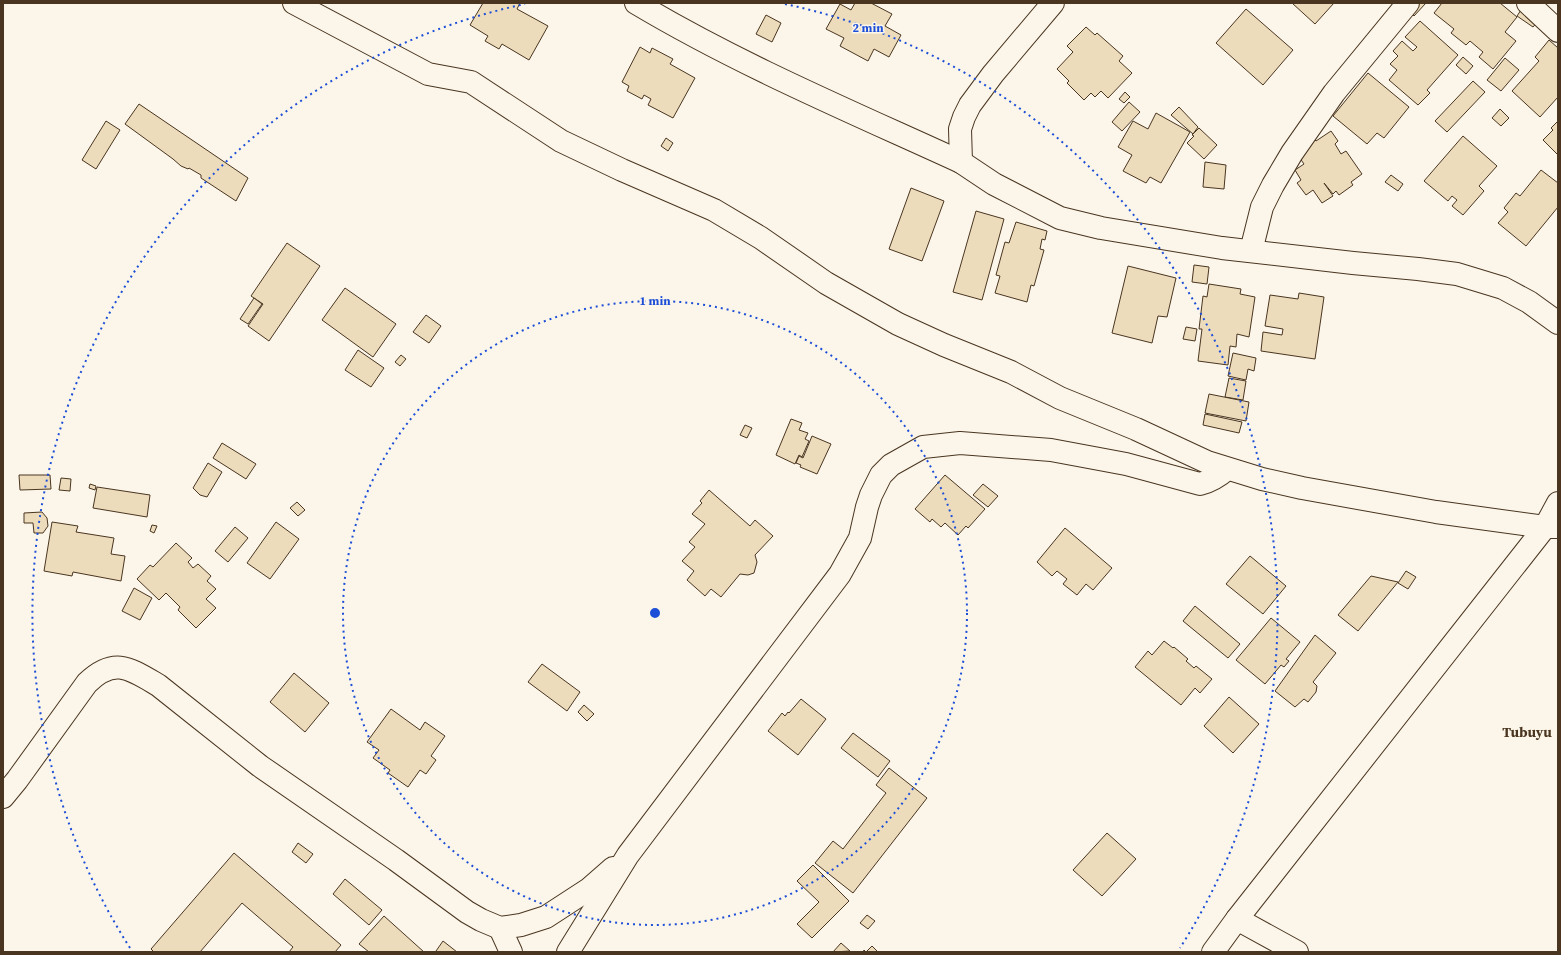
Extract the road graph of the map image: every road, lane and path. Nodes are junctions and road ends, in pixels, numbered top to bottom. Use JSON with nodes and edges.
{"nodes":[{"id":1,"x":294,"y":3,"type":"edge"},
{"id":2,"x":636,"y":3,"type":"edge"},
{"id":3,"x":1053,"y":3,"type":"edge"},
{"id":4,"x":1408,"y":3,"type":"edge"},
{"id":5,"x":1528,"y":3,"type":"edge"},
{"id":6,"x":1558,"y":31,"type":"edge"},
{"id":7,"x":961,"y":162,"type":"junction"},
{"id":8,"x":1251,"y":251,"type":"junction"},
{"id":9,"x":1558,"y":323,"type":"edge"},
{"id":10,"x":1227,"y":469,"type":"junction"},
{"id":11,"x":1558,"y":503,"type":"edge"},
{"id":12,"x":1551,"y":527,"type":"edge"},
{"id":13,"x":3,"y":797,"type":"edge"},
{"id":14,"x":628,"y":855,"type":"junction"},
{"id":15,"x":1237,"y":919,"type":"junction"},
{"id":16,"x":500,"y":928,"type":"junction"},
{"id":17,"x":511,"y":952,"type":"edge"},
{"id":18,"x":568,"y":952,"type":"edge"},
{"id":19,"x":1213,"y":952,"type":"edge"},
{"id":20,"x":1296,"y":952,"type":"edge"}],
"edges":[{"from":1,"to":10,"type":"street"},
{"from":2,"to":7,"type":"street"},
{"from":3,"to":7,"type":"street"},
{"from":4,"to":8,"type":"street"},
{"from":5,"to":6,"type":"street"},
{"from":7,"to":8,"type":"street"},
{"from":8,"to":9,"type":"street"},
{"from":10,"to":12,"type":"street"},
{"from":10,"to":14,"type":"street"},
{"from":11,"to":12,"type":"street"},
{"from":12,"to":15,"type":"street"},
{"from":13,"to":16,"type":"street"},
{"from":14,"to":16,"type":"street"},
{"from":14,"to":18,"type":"street"},
{"from":15,"to":19,"type":"street"},
{"from":15,"to":20,"type":"street"},
{"from":16,"to":17,"type":"street"}]}
